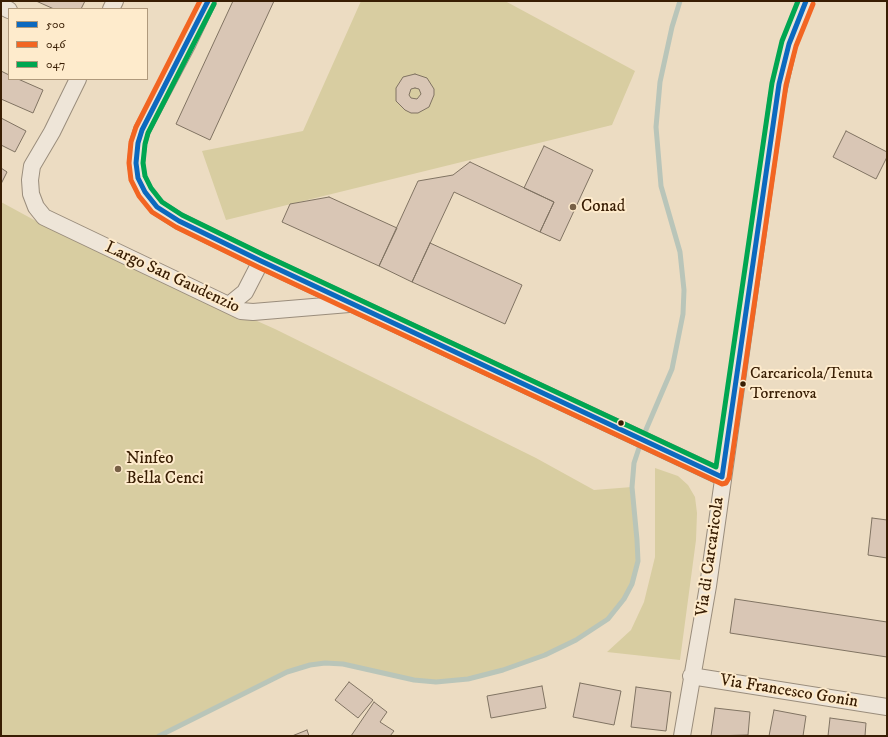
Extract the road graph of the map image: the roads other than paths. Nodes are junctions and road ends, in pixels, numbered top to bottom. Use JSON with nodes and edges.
{"nodes":[{"id":1,"x":208,"y":1,"type":"edge"},
{"id":2,"x":806,"y":1,"type":"edge"},
{"id":3,"x":78,"y":80,"type":"edge"},
{"id":4,"x":261,"y":261,"type":"junction"},
{"id":5,"x":350,"y":304,"type":"junction"},
{"id":6,"x":229,"y":305,"type":"junction"},
{"id":7,"x":722,"y":477,"type":"junction"},
{"id":8,"x":691,"y":676,"type":"junction"},
{"id":9,"x":887,"y":707,"type":"edge"},
{"id":10,"x":682,"y":736,"type":"edge"}],
"edges":[{"from":1,"to":4,"type":"street"},
{"from":2,"to":7,"type":"street","name":"Via di Carcaricola"},
{"from":3,"to":6,"type":"street","name":"Largo San Gaudenzio"},
{"from":4,"to":5,"type":"street"},
{"from":4,"to":6,"type":"street"},
{"from":5,"to":6,"type":"street","name":"Largo San Gaudenzio"},
{"from":5,"to":7,"type":"street"},
{"from":7,"to":8,"type":"street","name":"Via di Carcaricola"},
{"from":8,"to":9,"type":"street","name":"Via Francesco Gonin"},
{"from":8,"to":10,"type":"street","name":"Via di Carcaricola"}]}
